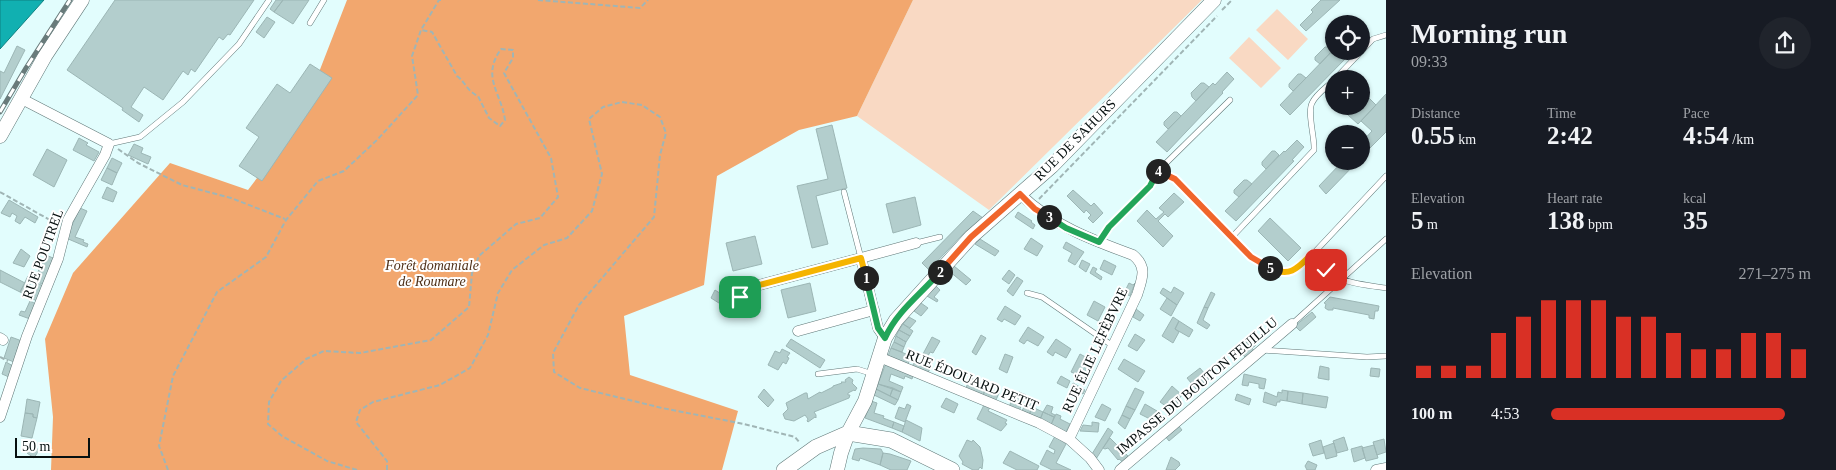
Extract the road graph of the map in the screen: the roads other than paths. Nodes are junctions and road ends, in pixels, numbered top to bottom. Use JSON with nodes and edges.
{"nodes":[{"id":1,"x":82,"y":0,"type":"edge"},
{"id":2,"x":269,"y":0,"type":"edge"},
{"id":3,"x":324,"y":0,"type":"edge"},
{"id":4,"x":1214,"y":0,"type":"edge"},
{"id":5,"x":310,"y":23,"type":"dead end"},
{"id":6,"x":1386,"y":35,"type":"edge"},
{"id":7,"x":1343,"y":70,"type":"edge"},
{"id":8,"x":1325,"y":88,"type":"edge"},
{"id":9,"x":20,"y":98,"type":"junction"},
{"id":10,"x":1230,"y":100,"type":"dead end"},
{"id":11,"x":0,"y":136,"type":"edge"},
{"id":12,"x":110,"y":144,"type":"junction"},
{"id":13,"x":1158,"y":171,"type":"junction"},
{"id":14,"x":1386,"y":176,"type":"edge"},
{"id":15,"x":844,"y":192,"type":"dead end"},
{"id":16,"x":1020,"y":194,"type":"junction"},
{"id":17,"x":940,"y":237,"type":"dead end"},
{"id":18,"x":1232,"y":237,"type":"junction"},
{"id":19,"x":1386,"y":239,"type":"edge"},
{"id":20,"x":1099,"y":242,"type":"junction"},
{"id":21,"x":916,"y":243,"type":"joint"},
{"id":22,"x":1312,"y":254,"type":"junction"},
{"id":23,"x":861,"y":258,"type":"junction"},
{"id":24,"x":1341,"y":280,"type":"junction"},
{"id":25,"x":1386,"y":288,"type":"edge"},
{"id":26,"x":1027,"y":293,"type":"dead end"},
{"id":27,"x":740,"y":297,"type":"dead end"},
{"id":28,"x":874,"y":310,"type":"junction"},
{"id":29,"x":1292,"y":324,"type":"joint"},
{"id":30,"x":798,"y":331,"type":"dead end"},
{"id":31,"x":885,"y":338,"type":"junction"},
{"id":32,"x":1114,"y":346,"type":"junction"},
{"id":33,"x":1262,"y":350,"type":"junction"},
{"id":34,"x":1386,"y":356,"type":"edge"},
{"id":35,"x":879,"y":357,"type":"junction"},
{"id":36,"x":818,"y":374,"type":"dead end"},
{"id":37,"x":873,"y":374,"type":"junction"},
{"id":38,"x":0,"y":416,"type":"edge"},
{"id":39,"x":848,"y":433,"type":"junction"},
{"id":40,"x":1069,"y":439,"type":"junction"},
{"id":41,"x":1386,"y":468,"type":"edge"},
{"id":42,"x":784,"y":470,"type":"edge"},
{"id":43,"x":837,"y":470,"type":"edge"},
{"id":44,"x":952,"y":470,"type":"edge"},
{"id":45,"x":1099,"y":470,"type":"edge"},
{"id":46,"x":1120,"y":470,"type":"edge"},
{"id":47,"x":1376,"y":470,"type":"edge"}],
"edges":[{"from":1,"to":9,"type":"street"},
{"from":2,"to":12,"type":"lane"},
{"from":3,"to":5,"type":"lane"},
{"from":4,"to":16,"type":"street","name":"RUE DE SAHURS"},
{"from":6,"to":7,"type":"lane"},
{"from":8,"to":18,"type":"lane"},
{"from":9,"to":11,"type":"street"},
{"from":9,"to":12,"type":"street"},
{"from":10,"to":13,"type":"lane"},
{"from":12,"to":38,"type":"street","name":"RUE POUTREL"},
{"from":13,"to":18,"type":"lane"},
{"from":13,"to":20,"type":"lane"},
{"from":14,"to":22,"type":"lane"},
{"from":15,"to":23,"type":"lane"},
{"from":16,"to":20,"type":"street","name":"RUE ÉLIE LEFÈBVRE"},
{"from":16,"to":31,"type":"street","name":"RUE DE SAHURS"},
{"from":17,"to":21,"type":"lane"},
{"from":18,"to":22,"type":"lane"},
{"from":19,"to":24,"type":"lane"},
{"from":20,"to":32,"type":"street","name":"RUE ÉLIE LEFÈBVRE"},
{"from":21,"to":23,"type":"street"},
{"from":22,"to":24,"type":"lane"},
{"from":23,"to":27,"type":"street"},
{"from":23,"to":28,"type":"street"},
{"from":24,"to":25,"type":"lane"},
{"from":24,"to":29,"type":"lane"},
{"from":26,"to":32,"type":"lane"},
{"from":28,"to":30,"type":"street"},
{"from":28,"to":31,"type":"street"},
{"from":29,"to":33,"type":"street","name":"IMPASSE DU BOUTON FEUILLU"},
{"from":31,"to":35,"type":"street","name":"RUE DE SAHURS"},
{"from":32,"to":40,"type":"street","name":"RUE ÉLIE LEFÈBVRE"},
{"from":33,"to":34,"type":"lane"},
{"from":33,"to":46,"type":"street","name":"IMPASSE DU BOUTON FEUILLU"},
{"from":35,"to":37,"type":"street","name":"RUE DE SAHURS"},
{"from":35,"to":40,"type":"street","name":"RUE ÉDOUARD PETIT"},
{"from":36,"to":37,"type":"lane"},
{"from":37,"to":39,"type":"street","name":"RUE DE SAHURS"},
{"from":39,"to":42,"type":"main road"},
{"from":39,"to":43,"type":"street","name":"RUE DE SAHURS"},
{"from":39,"to":44,"type":"main road"},
{"from":40,"to":45,"type":"street","name":"RUE ÉDOUARD PETIT"},
{"from":41,"to":47,"type":"street"}]}
